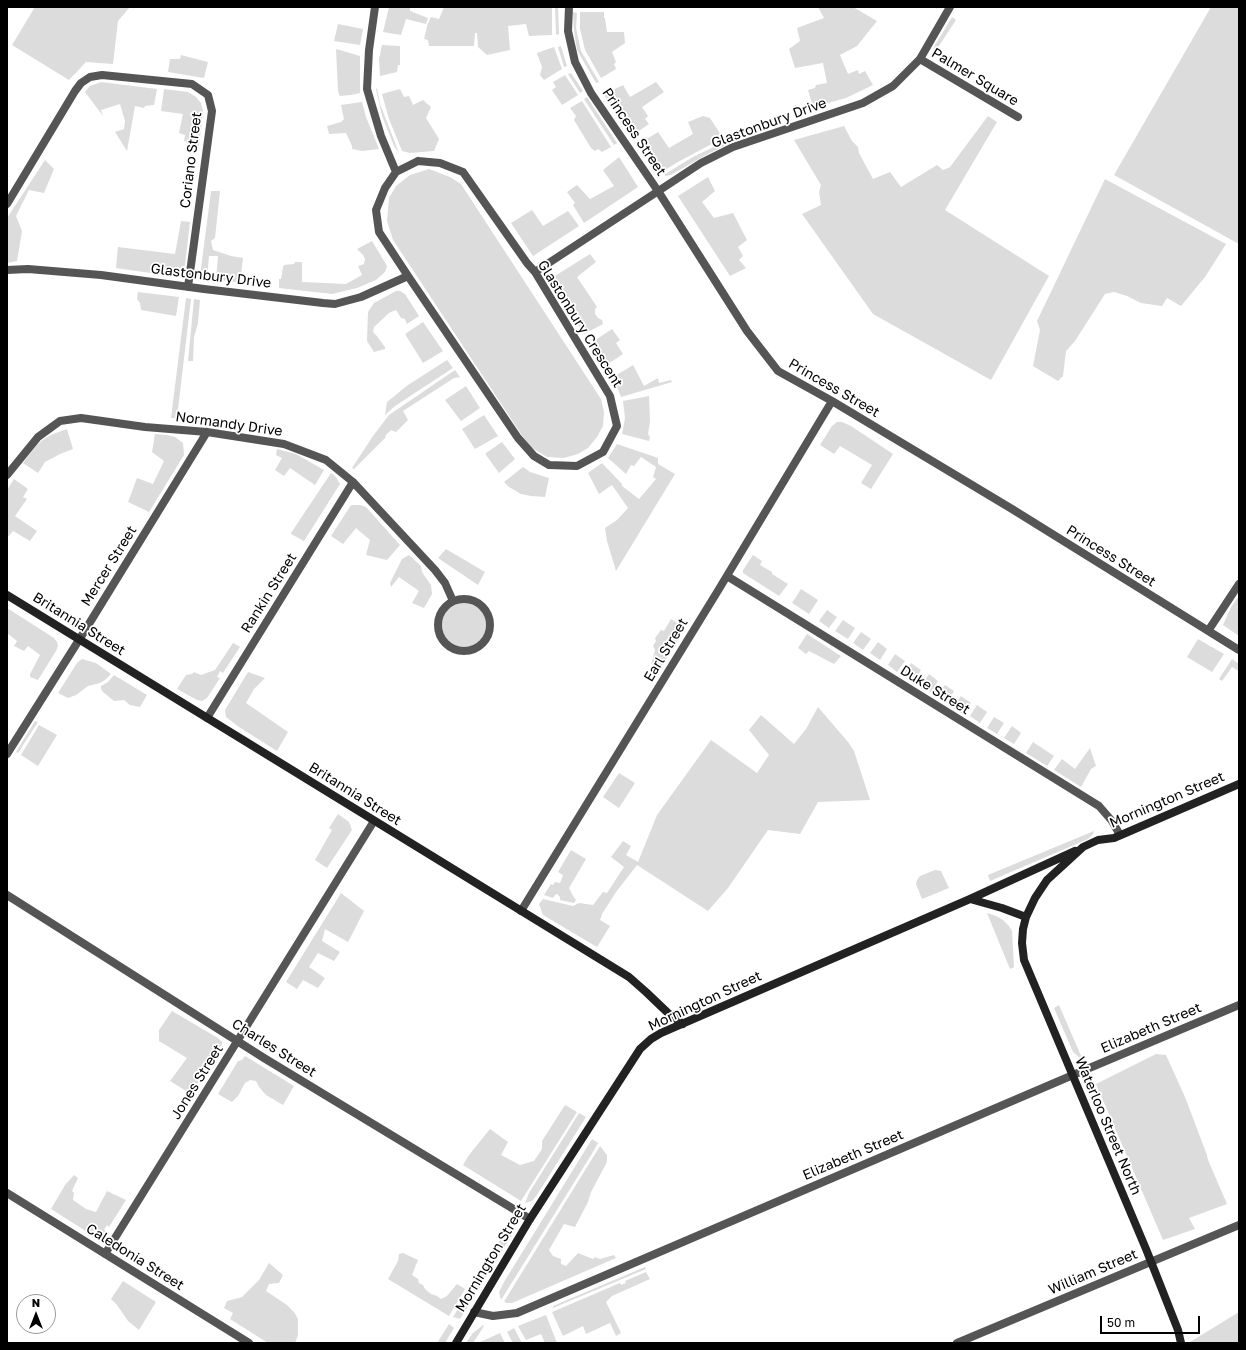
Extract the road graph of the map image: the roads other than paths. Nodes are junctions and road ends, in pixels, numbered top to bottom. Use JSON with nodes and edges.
{"nodes":[{"id":1,"x":375,"y":7,"type":"edge"},
{"id":2,"x":569,"y":7,"type":"edge"},
{"id":3,"x":950,"y":7,"type":"edge"},
{"id":4,"x":920,"y":59,"type":"junction"},
{"id":5,"x":1018,"y":117,"type":"dead end"},
{"id":6,"x":396,"y":172,"type":"junction"},
{"id":7,"x":658,"y":191,"type":"junction"},
{"id":8,"x":7,"y":204,"type":"edge"},
{"id":9,"x":7,"y":270,"type":"edge"},
{"id":10,"x":535,"y":272,"type":"junction"},
{"id":11,"x":408,"y":276,"type":"junction"},
{"id":12,"x":188,"y":287,"type":"junction"},
{"id":13,"x":832,"y":401,"type":"junction"},
{"id":14,"x":207,"y":432,"type":"junction"},
{"id":15,"x":7,"y":475,"type":"edge"},
{"id":16,"x":353,"y":482,"type":"junction"},
{"id":17,"x":726,"y":576,"type":"junction"},
{"id":18,"x":1239,"y":584,"type":"edge"},
{"id":19,"x":7,"y":595,"type":"edge"},
{"id":20,"x":453,"y":601,"type":"junction"},
{"id":21,"x":1208,"y":631,"type":"junction"},
{"id":22,"x":79,"y":640,"type":"junction"},
{"id":23,"x":1239,"y":650,"type":"edge"},
{"id":24,"x":207,"y":718,"type":"junction"},
{"id":25,"x":7,"y":754,"type":"edge"},
{"id":26,"x":1239,"y":784,"type":"edge"},
{"id":27,"x":374,"y":821,"type":"junction"},
{"id":28,"x":1120,"y":835,"type":"junction"},
{"id":29,"x":1083,"y":848,"type":"junction"},
{"id":30,"x":7,"y":894,"type":"edge"},
{"id":31,"x":970,"y":900,"type":"junction"},
{"id":32,"x":521,"y":911,"type":"junction"},
{"id":33,"x":1026,"y":917,"type":"junction"},
{"id":34,"x":1239,"y":1006,"type":"edge"},
{"id":35,"x":683,"y":1024,"type":"junction"},
{"id":36,"x":237,"y":1041,"type":"junction"},
{"id":37,"x":1073,"y":1075,"type":"junction"},
{"id":38,"x":7,"y":1193,"type":"edge"},
{"id":39,"x":530,"y":1219,"type":"junction"},
{"id":40,"x":1239,"y":1225,"type":"edge"},
{"id":41,"x":105,"y":1254,"type":"junction"},
{"id":42,"x":1150,"y":1262,"type":"junction"},
{"id":43,"x":474,"y":1312,"type":"junction"},
{"id":44,"x":249,"y":1343,"type":"edge"},
{"id":45,"x":456,"y":1343,"type":"edge"},
{"id":46,"x":957,"y":1343,"type":"edge"},
{"id":47,"x":1181,"y":1343,"type":"edge"}],
"edges":[{"from":1,"to":6,"type":"street"},
{"from":2,"to":7,"type":"street","name":"Princess Street"},
{"from":3,"to":4,"type":"street","name":"Glastonbury Drive"},
{"from":4,"to":5,"type":"street","name":"Palmer Square"},
{"from":4,"to":7,"type":"street","name":"Glastonbury Drive"},
{"from":6,"to":10,"type":"street","name":"Glastonbury Crescent"},
{"from":6,"to":11,"type":"street","name":"Glastonbury Crescent"},
{"from":7,"to":10,"type":"street","name":"Glastonbury Drive"},
{"from":7,"to":13,"type":"street","name":"Princess Street"},
{"from":8,"to":12,"type":"street","name":"Coriano Street"},
{"from":9,"to":12,"type":"street","name":"Glastonbury Drive"},
{"from":10,"to":11,"type":"street","name":"Glastonbury Crescent"},
{"from":11,"to":12,"type":"street","name":"Glastonbury Drive"},
{"from":13,"to":17,"type":"street","name":"Earl Street"},
{"from":13,"to":21,"type":"street","name":"Princess Street"},
{"from":14,"to":15,"type":"street","name":"Normandy Drive"},
{"from":14,"to":16,"type":"street","name":"Normandy Drive"},
{"from":14,"to":22,"type":"street","name":"Mercer Street"},
{"from":16,"to":20,"type":"street","name":"Normandy Drive"},
{"from":16,"to":24,"type":"street","name":"Rankin Street"},
{"from":17,"to":28,"type":"street","name":"Duke Street"},
{"from":17,"to":32,"type":"street","name":"Earl Street"},
{"from":18,"to":21,"type":"street"},
{"from":19,"to":22,"type":"street","name":"Britannia Street"},
{"from":20,"to":20,"type":"street"},
{"from":21,"to":23,"type":"street","name":"Princess Street"},
{"from":22,"to":24,"type":"street","name":"Britannia Street"},
{"from":22,"to":25,"type":"street","name":"Mercer Street"},
{"from":24,"to":27,"type":"street","name":"Britannia Street"},
{"from":26,"to":28,"type":"street","name":"Mornington Street"},
{"from":27,"to":32,"type":"street","name":"Britannia Street"},
{"from":27,"to":36,"type":"street","name":"Jones Street"},
{"from":28,"to":29,"type":"street","name":"Mornington Street"},
{"from":29,"to":31,"type":"street","name":"Mornington Street"},
{"from":29,"to":33,"type":"street","name":"Mornington Street"},
{"from":30,"to":36,"type":"street","name":"Charles Street"},
{"from":31,"to":33,"type":"street"},
{"from":31,"to":35,"type":"street","name":"Mornington Street"},
{"from":32,"to":35,"type":"street","name":"Britannia Street"},
{"from":33,"to":37,"type":"street","name":"Waterloo Street North"},
{"from":34,"to":37,"type":"street","name":"Elizabeth Street"},
{"from":35,"to":39,"type":"street","name":"Mornington Street"},
{"from":36,"to":39,"type":"street","name":"Charles Street"},
{"from":36,"to":41,"type":"street","name":"Jones Street"},
{"from":37,"to":42,"type":"street","name":"Waterloo Street North"},
{"from":37,"to":43,"type":"street","name":"Elizabeth Street"},
{"from":38,"to":41,"type":"street","name":"Caledonia Street"},
{"from":39,"to":43,"type":"street","name":"Mornington Street"},
{"from":40,"to":42,"type":"street","name":"William Street"},
{"from":41,"to":44,"type":"street","name":"Caledonia Street"},
{"from":42,"to":46,"type":"street","name":"William Street"},
{"from":42,"to":47,"type":"street","name":"Waterloo Street North"},
{"from":43,"to":45,"type":"street","name":"Mornington Street"}]}
